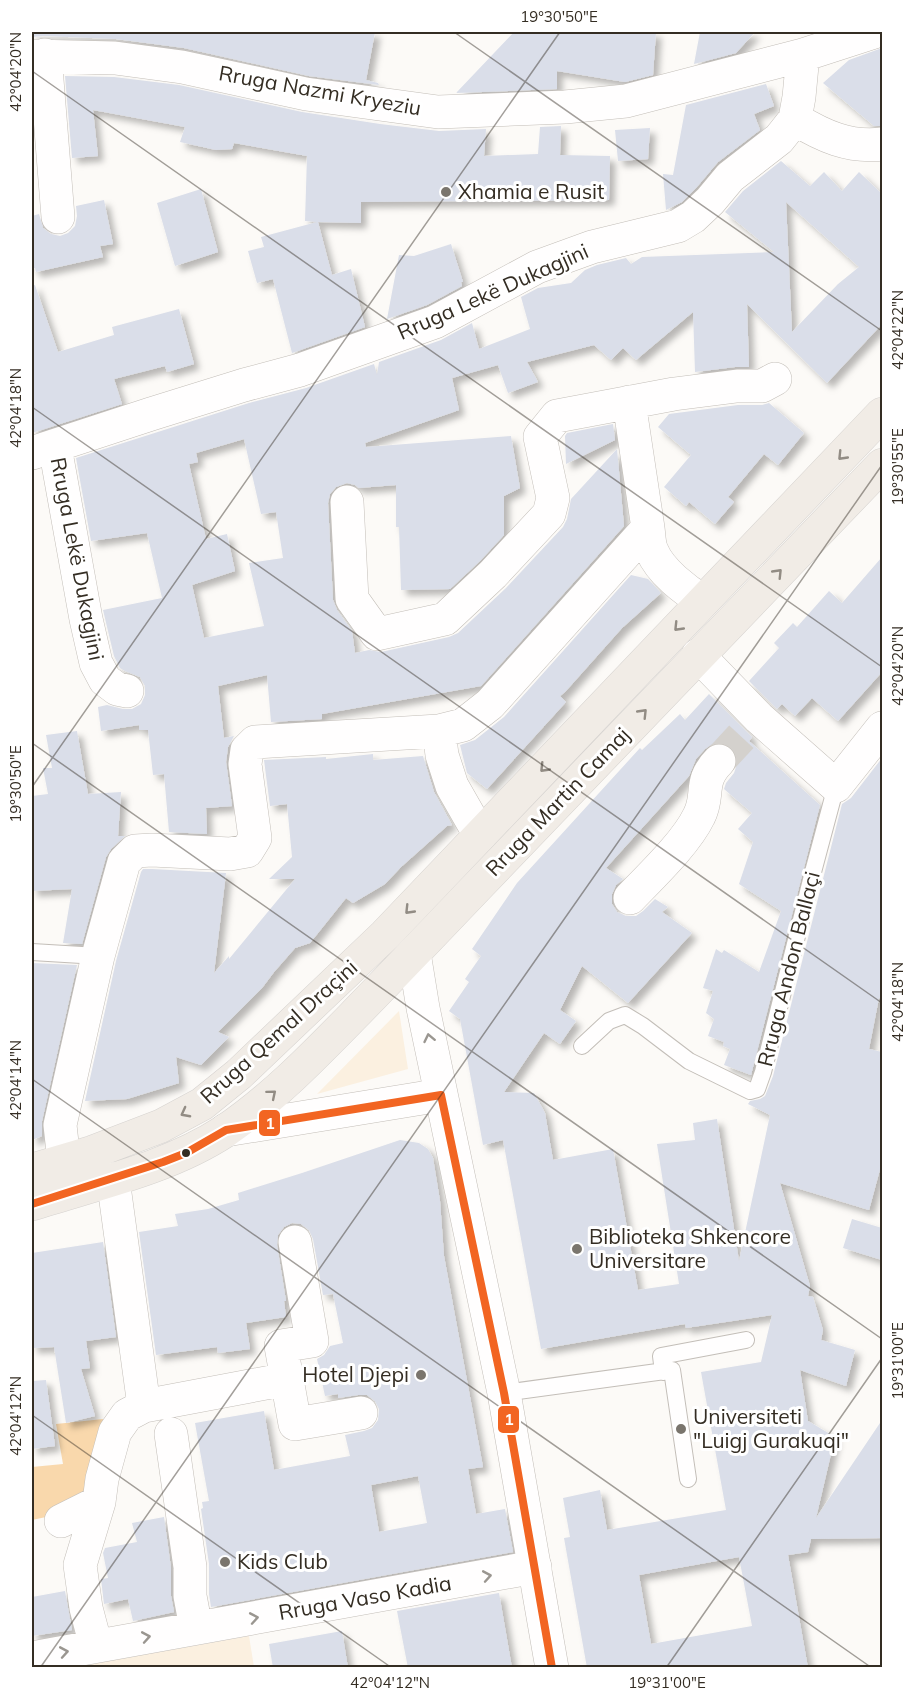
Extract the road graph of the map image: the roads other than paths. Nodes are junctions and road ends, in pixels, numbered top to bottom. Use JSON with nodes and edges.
{"nodes":[{"id":1,"x":874,"y":32,"type":"edge"},
{"id":2,"x":38,"y":56,"type":"edge"},
{"id":3,"x":803,"y":56,"type":"junction"},
{"id":4,"x":795,"y":119,"type":"junction"},
{"id":5,"x":882,"y":144,"type":"edge"},
{"id":6,"x":58,"y":217,"type":"dead end"},
{"id":7,"x":775,"y":379,"type":"dead end"},
{"id":8,"x":629,"y":402,"type":"junction"},
{"id":9,"x":882,"y":414,"type":"edge"},
{"id":10,"x":43,"y":450,"type":"edge"},
{"id":11,"x":882,"y":465,"type":"edge"},
{"id":12,"x":347,"y":502,"type":"dead end"},
{"id":13,"x":648,"y":528,"type":"junction"},
{"id":14,"x":703,"y":601,"type":"junction"},
{"id":15,"x":698,"y":655,"type":"junction"},
{"id":16,"x":127,"y":691,"type":"dead end"},
{"id":17,"x":882,"y":728,"type":"edge"},
{"id":18,"x":439,"y":731,"type":"junction"},
{"id":19,"x":719,"y":761,"type":"tunnel mouth"},
{"id":20,"x":836,"y":786,"type":"junction"},
{"id":21,"x":480,"y":835,"type":"junction"},
{"id":22,"x":630,"y":898,"type":"dead end"},
{"id":23,"x":385,"y":935,"type":"joint"},
{"id":24,"x":32,"y":952,"type":"edge"},
{"id":25,"x":414,"y":953,"type":"junction"},
{"id":26,"x":98,"y":956,"type":"junction"},
{"id":27,"x":582,"y":1046,"type":"dead end"},
{"id":28,"x":441,"y":1095,"type":"junction"},
{"id":29,"x":226,"y":1130,"type":"junction"},
{"id":30,"x":64,"y":1161,"type":"junction"},
{"id":31,"x":32,"y":1170,"type":"edge"},
{"id":32,"x":113,"y":1179,"type":"junction"},
{"id":33,"x":32,"y":1204,"type":"edge"},
{"id":34,"x":295,"y":1242,"type":"dead end"},
{"id":35,"x":746,"y":1340,"type":"dead end"},
{"id":36,"x":663,"y":1372,"type":"junction"},
{"id":37,"x":287,"y":1379,"type":"junction"},
{"id":38,"x":504,"y":1394,"type":"junction"},
{"id":39,"x":144,"y":1406,"type":"junction"},
{"id":40,"x":361,"y":1413,"type":"dead end"},
{"id":41,"x":171,"y":1434,"type":"dead end"},
{"id":42,"x":688,"y":1479,"type":"dead end"},
{"id":43,"x":99,"y":1502,"type":"junction"},
{"id":44,"x":61,"y":1521,"type":"dead end"},
{"id":45,"x":535,"y":1568,"type":"junction"},
{"id":46,"x":196,"y":1628,"type":"junction"},
{"id":47,"x":96,"y":1646,"type":"junction"},
{"id":48,"x":32,"y":1658,"type":"edge"},
{"id":49,"x":552,"y":1668,"type":"edge"}],
"edges":[{"from":1,"to":3,"type":"street","name":"Rruga Nazmi Kryeziu"},
{"from":2,"to":3,"type":"street","name":"Rruga Nazmi Kryeziu"},
{"from":2,"to":6,"type":"street","name":"Rruga Nazmi Kryeziu"},
{"from":3,"to":4,"type":"street","name":"Rruga Lekë Dukagjini"},
{"from":4,"to":5,"type":"street"},
{"from":4,"to":10,"type":"street","name":"Rruga Lekë Dukagjini"},
{"from":7,"to":8,"type":"street"},
{"from":8,"to":12,"type":"street"},
{"from":8,"to":13,"type":"street"},
{"from":9,"to":14,"type":"main road","name":"Rruga Martin Camaj","one_way":true},
{"from":10,"to":16,"type":"street","name":"Rruga Lekë Dukagjini"},
{"from":15,"to":11,"type":"main road","name":"Rruga Martin Camaj","one_way":true},
{"from":13,"to":14,"type":"street"},
{"from":13,"to":18,"type":"street"},
{"from":14,"to":21,"type":"main road","name":"Rruga Martin Camaj","one_way":true},
{"from":15,"to":20,"type":"street"},
{"from":25,"to":15,"type":"main road","name":"Rruga Martin Camaj","one_way":true},
{"from":17,"to":20,"type":"street","name":"Rruga Andon Ballaçi"},
{"from":18,"to":21,"type":"street","name":"Rruga Martin Camaj"},
{"from":18,"to":26,"type":"street"},
{"from":19,"to":22,"type":"street"},
{"from":20,"to":27,"type":"lane","name":"Rruga Andon Ballaçi"},
{"from":21,"to":23,"type":"main road","name":"Rruga Martin Camaj","one_way":true},
{"from":23,"to":30,"type":"main road","name":"Rruga Qemal Draçini","one_way":true},
{"from":24,"to":26,"type":"lane"},
{"from":28,"to":25,"type":"street","one_way":true},
{"from":29,"to":25,"type":"main road","name":"Rruga Martin Camaj","one_way":true},
{"from":26,"to":30,"type":"street"},
{"from":28,"to":29,"type":"street","name":"Rruga Qemal Draçini"},
{"from":28,"to":38,"type":"street"},
{"from":29,"to":32,"type":"main road","name":"Rruga Qemal Draçini"},
{"from":30,"to":31,"type":"main road","name":"Rruga Qemal Draçini"},
{"from":32,"to":33,"type":"main road","name":"Rruga Qemal Draçini"},
{"from":32,"to":39,"type":"street"},
{"from":34,"to":37,"type":"street"},
{"from":35,"to":36,"type":"lane"},
{"from":36,"to":38,"type":"lane"},
{"from":36,"to":42,"type":"lane"},
{"from":37,"to":39,"type":"street"},
{"from":37,"to":40,"type":"street"},
{"from":38,"to":45,"type":"street"},
{"from":39,"to":43,"type":"street"},
{"from":41,"to":46,"type":"street"},
{"from":43,"to":44,"type":"street"},
{"from":43,"to":47,"type":"street"},
{"from":46,"to":45,"type":"street","name":"Rruga Vaso Kadia","one_way":true},
{"from":45,"to":49,"type":"street"},
{"from":47,"to":46,"type":"street","name":"Rruga Vaso Kadia","one_way":true},
{"from":48,"to":47,"type":"street","name":"Rruga Vaso Kadia","one_way":true}]}
